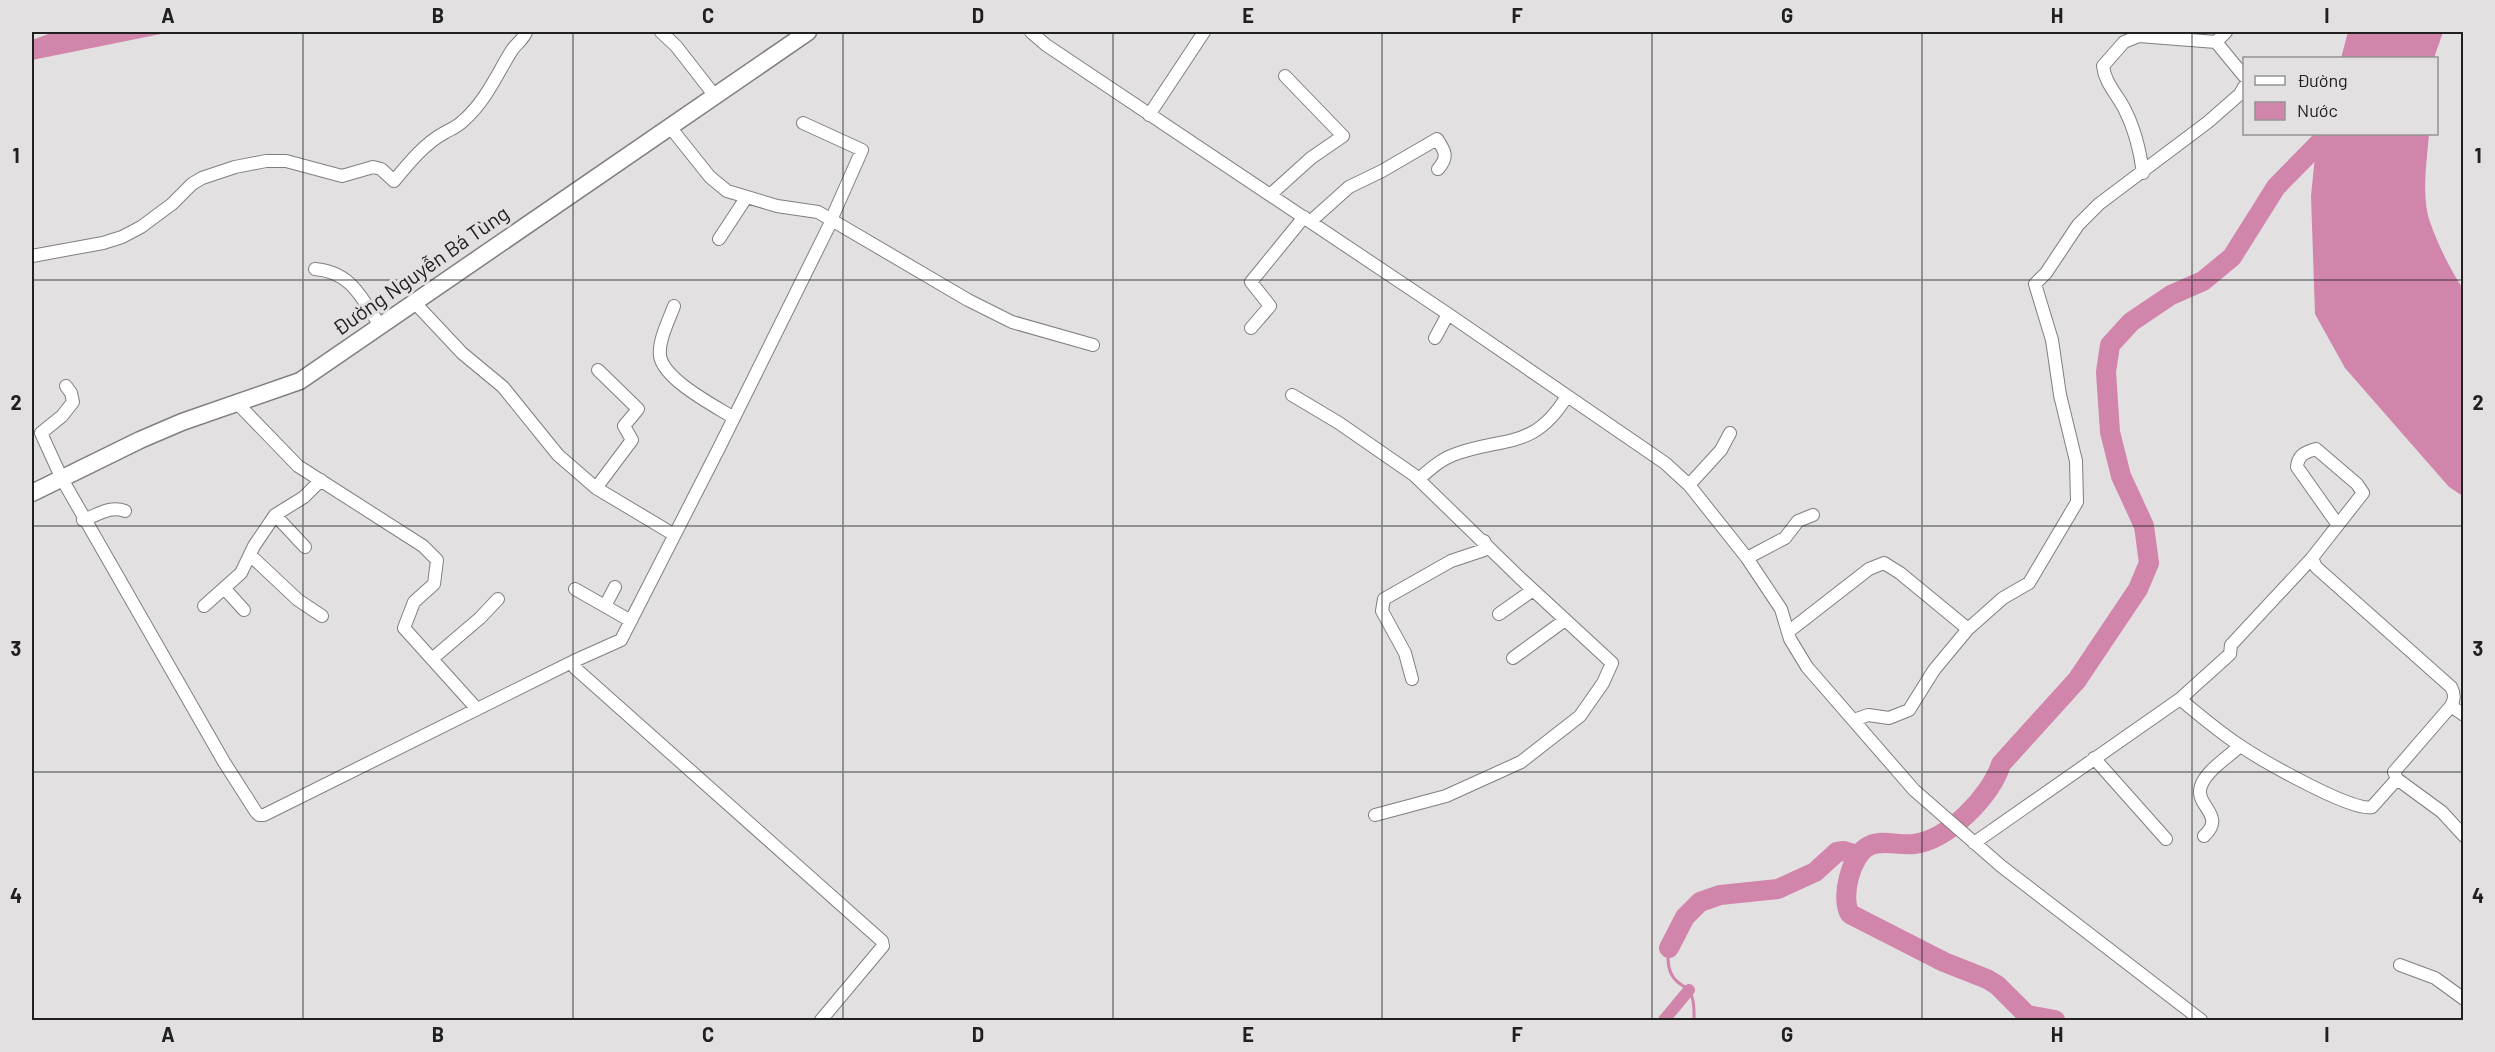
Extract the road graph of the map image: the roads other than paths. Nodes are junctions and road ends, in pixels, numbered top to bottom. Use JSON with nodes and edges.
{"nodes":[{"id":1,"x":526,"y":32,"type":"edge"},
{"id":2,"x":661,"y":32,"type":"edge"},
{"id":3,"x":808,"y":32,"type":"edge"},
{"id":4,"x":1031,"y":32,"type":"edge"},
{"id":5,"x":1204,"y":32,"type":"edge"},
{"id":6,"x":2226,"y":32,"type":"edge"},
{"id":7,"x":2216,"y":42,"type":"junction"},
{"id":8,"x":2243,"y":75,"type":"edge"},
{"id":9,"x":1285,"y":76,"type":"dead end"},
{"id":10,"x":2243,"y":89,"type":"edge"},
{"id":11,"x":715,"y":96,"type":"junction"},
{"id":12,"x":1149,"y":114,"type":"junction"},
{"id":13,"x":803,"y":123,"type":"dead end"},
{"id":14,"x":670,"y":128,"type":"junction"},
{"id":15,"x":1438,"y":169,"type":"dead end"},
{"id":16,"x":2143,"y":172,"type":"junction"},
{"id":17,"x":1270,"y":195,"type":"junction"},
{"id":18,"x":746,"y":198,"type":"junction"},
{"id":19,"x":1307,"y":219,"type":"junction"},
{"id":20,"x":832,"y":220,"type":"junction"},
{"id":21,"x":719,"y":239,"type":"dead end"},
{"id":22,"x":32,"y":256,"type":"edge"},
{"id":23,"x":315,"y":269,"type":"dead end"},
{"id":24,"x":415,"y":303,"type":"junction"},
{"id":25,"x":674,"y":306,"type":"dead end"},
{"id":26,"x":1448,"y":314,"type":"junction"},
{"id":27,"x":381,"y":327,"type":"junction"},
{"id":28,"x":1251,"y":328,"type":"dead end"},
{"id":29,"x":1434,"y":339,"type":"dead end"},
{"id":30,"x":1093,"y":345,"type":"dead end"},
{"id":31,"x":598,"y":370,"type":"dead end"},
{"id":32,"x":66,"y":386,"type":"dead end"},
{"id":33,"x":1292,"y":395,"type":"dead end"},
{"id":34,"x":1567,"y":396,"type":"junction"},
{"id":35,"x":238,"y":404,"type":"junction"},
{"id":36,"x":734,"y":418,"type":"junction"},
{"id":37,"x":1730,"y":433,"type":"dead end"},
{"id":38,"x":62,"y":479,"type":"junction"},
{"id":39,"x":1419,"y":479,"type":"junction"},
{"id":40,"x":321,"y":480,"type":"junction"},
{"id":41,"x":1689,"y":485,"type":"junction"},
{"id":42,"x":596,"y":488,"type":"junction"},
{"id":43,"x":32,"y":493,"type":"edge"},
{"id":44,"x":124,"y":511,"type":"dead end"},
{"id":45,"x":275,"y":515,"type":"junction"},
{"id":46,"x":1813,"y":515,"type":"dead end"},
{"id":47,"x":83,"y":520,"type":"junction"},
{"id":48,"x":2338,"y":525,"type":"junction"},
{"id":49,"x":673,"y":534,"type":"junction"},
{"id":50,"x":1484,"y":541,"type":"junction"},
{"id":51,"x":305,"y":547,"type":"dead end"},
{"id":52,"x":250,"y":555,"type":"junction"},
{"id":53,"x":1747,"y":558,"type":"junction"},
{"id":54,"x":2312,"y":558,"type":"junction"},
{"id":55,"x":615,"y":587,"type":"dead end"},
{"id":56,"x":224,"y":588,"type":"junction"},
{"id":57,"x":575,"y":589,"type":"dead end"},
{"id":58,"x":1533,"y":590,"type":"junction"},
{"id":59,"x":498,"y":599,"type":"dead end"},
{"id":60,"x":204,"y":606,"type":"dead end"},
{"id":61,"x":605,"y":606,"type":"junction"},
{"id":62,"x":244,"y":610,"type":"dead end"},
{"id":63,"x":1499,"y":614,"type":"dead end"},
{"id":64,"x":322,"y":616,"type":"dead end"},
{"id":65,"x":1565,"y":620,"type":"junction"},
{"id":66,"x":631,"y":621,"type":"junction"},
{"id":67,"x":1968,"y":630,"type":"junction"},
{"id":68,"x":1788,"y":632,"type":"junction"},
{"id":69,"x":1513,"y":658,"type":"dead end"},
{"id":70,"x":432,"y":659,"type":"junction"},
{"id":71,"x":573,"y":661,"type":"junction"},
{"id":72,"x":1412,"y":679,"type":"dead end"},
{"id":73,"x":2463,"y":685,"type":"edge"},
{"id":74,"x":2180,"y":699,"type":"junction"},
{"id":75,"x":2452,"y":703,"type":"junction"},
{"id":76,"x":477,"y":709,"type":"junction"},
{"id":77,"x":2463,"y":715,"type":"edge"},
{"id":78,"x":1854,"y":720,"type":"junction"},
{"id":79,"x":2240,"y":746,"type":"junction"},
{"id":80,"x":2094,"y":758,"type":"junction"},
{"id":81,"x":2397,"y":779,"type":"junction"},
{"id":82,"x":1376,"y":815,"type":"dead end"},
{"id":83,"x":2204,"y":836,"type":"dead end"},
{"id":84,"x":2463,"y":836,"type":"edge"},
{"id":85,"x":1970,"y":839,"type":"junction"},
{"id":86,"x":2166,"y":839,"type":"dead end"},
{"id":87,"x":2400,"y":965,"type":"dead end"},
{"id":88,"x":2463,"y":999,"type":"edge"},
{"id":89,"x":821,"y":1020,"type":"edge"},
{"id":90,"x":2201,"y":1020,"type":"edge"}],
"edges":[{"from":1,"to":22,"type":"street"},
{"from":2,"to":11,"type":"street"},
{"from":3,"to":11,"type":"main road","name":"Đường Nguyễn Bá Tùng"},
{"from":4,"to":12,"type":"street"},
{"from":5,"to":12,"type":"street"},
{"from":6,"to":7,"type":"street"},
{"from":7,"to":8,"type":"street"},
{"from":7,"to":16,"type":"street"},
{"from":9,"to":17,"type":"street"},
{"from":10,"to":16,"type":"street"},
{"from":11,"to":14,"type":"main road","name":"Đường Nguyễn Bá Tùng"},
{"from":12,"to":17,"type":"street"},
{"from":13,"to":20,"type":"street"},
{"from":14,"to":18,"type":"street"},
{"from":14,"to":24,"type":"main road","name":"Đường Nguyễn Bá Tùng"},
{"from":15,"to":19,"type":"street"},
{"from":16,"to":67,"type":"street"},
{"from":17,"to":19,"type":"street"},
{"from":18,"to":20,"type":"street"},
{"from":18,"to":21,"type":"street"},
{"from":19,"to":26,"type":"street"},
{"from":19,"to":28,"type":"street"},
{"from":20,"to":30,"type":"street"},
{"from":20,"to":36,"type":"street"},
{"from":23,"to":27,"type":"street"},
{"from":24,"to":27,"type":"main road","name":"Đường Nguyễn Bá Tùng"},
{"from":24,"to":42,"type":"street"},
{"from":25,"to":36,"type":"street"},
{"from":26,"to":29,"type":"street"},
{"from":26,"to":34,"type":"street"},
{"from":27,"to":35,"type":"main road","name":"Đường Nguyễn Bá Tùng"},
{"from":31,"to":42,"type":"street"},
{"from":32,"to":38,"type":"street"},
{"from":33,"to":39,"type":"street"},
{"from":34,"to":39,"type":"street"},
{"from":34,"to":41,"type":"street"},
{"from":35,"to":38,"type":"main road","name":"Đường Nguyễn Bá Tùng"},
{"from":35,"to":40,"type":"street"},
{"from":36,"to":49,"type":"street"},
{"from":37,"to":41,"type":"street"},
{"from":38,"to":43,"type":"main road","name":"Đường Nguyễn Bá Tùng"},
{"from":38,"to":47,"type":"street"},
{"from":39,"to":50,"type":"street"},
{"from":40,"to":45,"type":"street"},
{"from":40,"to":70,"type":"street"},
{"from":41,"to":53,"type":"street"},
{"from":42,"to":49,"type":"street"},
{"from":44,"to":47,"type":"street"},
{"from":45,"to":51,"type":"street"},
{"from":45,"to":52,"type":"street"},
{"from":46,"to":53,"type":"street"},
{"from":47,"to":76,"type":"street"},
{"from":48,"to":48,"type":"street"},
{"from":48,"to":54,"type":"street"},
{"from":49,"to":66,"type":"street"},
{"from":50,"to":58,"type":"street"},
{"from":50,"to":72,"type":"street"},
{"from":52,"to":56,"type":"street"},
{"from":52,"to":64,"type":"street"},
{"from":53,"to":68,"type":"street"},
{"from":54,"to":74,"type":"street"},
{"from":54,"to":75,"type":"street"},
{"from":55,"to":61,"type":"street"},
{"from":56,"to":60,"type":"street"},
{"from":56,"to":62,"type":"street"},
{"from":57,"to":61,"type":"street"},
{"from":58,"to":63,"type":"street"},
{"from":58,"to":65,"type":"street"},
{"from":59,"to":70,"type":"street"},
{"from":61,"to":66,"type":"street"},
{"from":65,"to":69,"type":"street"},
{"from":65,"to":82,"type":"street"},
{"from":66,"to":71,"type":"street"},
{"from":67,"to":68,"type":"street"},
{"from":67,"to":78,"type":"street"},
{"from":68,"to":78,"type":"street"},
{"from":70,"to":76,"type":"street"},
{"from":71,"to":76,"type":"street"},
{"from":71,"to":89,"type":"street"},
{"from":73,"to":75,"type":"street"},
{"from":74,"to":79,"type":"street"},
{"from":74,"to":80,"type":"street"},
{"from":75,"to":77,"type":"street"},
{"from":75,"to":81,"type":"street"},
{"from":78,"to":85,"type":"street"},
{"from":79,"to":81,"type":"street"},
{"from":79,"to":83,"type":"street"},
{"from":80,"to":85,"type":"street"},
{"from":80,"to":86,"type":"street"},
{"from":81,"to":84,"type":"street"},
{"from":85,"to":90,"type":"street"},
{"from":87,"to":88,"type":"street"}]}
